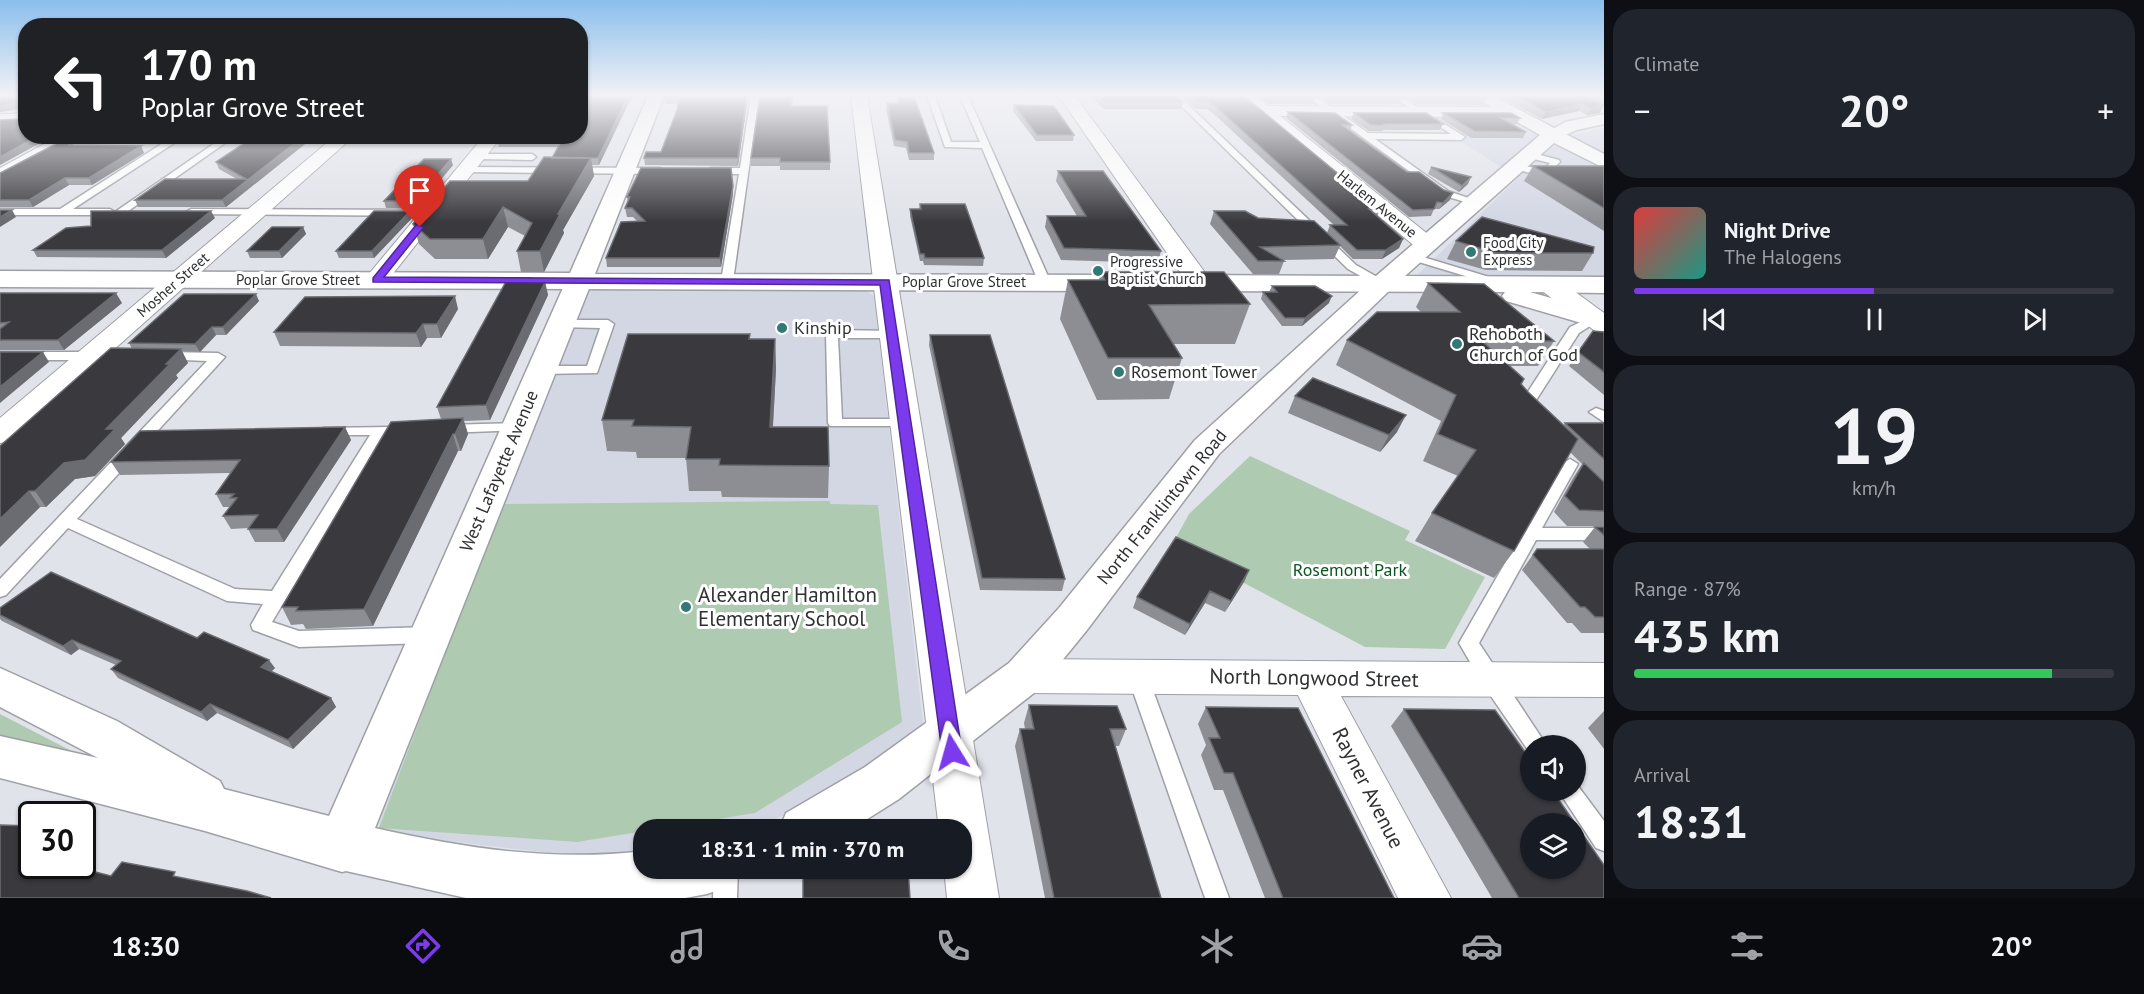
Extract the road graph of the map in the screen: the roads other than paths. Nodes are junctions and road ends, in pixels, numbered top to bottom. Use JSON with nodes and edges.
{"nodes":[{"id":1,"x":639,"y":138,"type":"edge"},
{"id":2,"x":749,"y":138,"type":"edge"},
{"id":3,"x":865,"y":138,"type":"edge"},
{"id":4,"x":946,"y":138,"type":"edge"},
{"id":5,"x":982,"y":138,"type":"edge"},
{"id":6,"x":1096,"y":138,"type":"edge"},
{"id":7,"x":1218,"y":138,"type":"edge"},
{"id":8,"x":1294,"y":138,"type":"edge"},
{"id":9,"x":1369,"y":138,"type":"edge"},
{"id":10,"x":1549,"y":138,"type":"edge"},
{"id":11,"x":1557,"y":138,"type":"edge"},
{"id":12,"x":58,"y":144,"type":"edge"},
{"id":13,"x":168,"y":144,"type":"edge"},
{"id":14,"x":219,"y":144,"type":"edge"},
{"id":15,"x":337,"y":144,"type":"edge"},
{"id":16,"x":487,"y":144,"type":"edge"},
{"id":17,"x":985,"y":145,"type":"junction"},
{"id":18,"x":532,"y":157,"type":"dead end"},
{"id":19,"x":1522,"y":161,"type":"junction"},
{"id":20,"x":472,"y":163,"type":"junction"},
{"id":21,"x":1601,"y":165,"type":"edge"},
{"id":22,"x":1551,"y":167,"type":"junction"},
{"id":23,"x":1562,"y":167,"type":"edge"},
{"id":24,"x":625,"y":171,"type":"junction"},
{"id":25,"x":674,"y":171,"type":"edge"},
{"id":26,"x":697,"y":171,"type":"edge"},
{"id":27,"x":744,"y":171,"type":"junction"},
{"id":28,"x":0,"y":176,"type":"edge"},
{"id":29,"x":1476,"y":202,"type":"junction"},
{"id":30,"x":0,"y":212,"type":"edge"},
{"id":31,"x":62,"y":212,"type":"junction"},
{"id":32,"x":120,"y":212,"type":"junction"},
{"id":33,"x":142,"y":212,"type":"edge"},
{"id":34,"x":175,"y":212,"type":"edge"},
{"id":35,"x":258,"y":212,"type":"junction"},
{"id":36,"x":431,"y":213,"type":"junction"},
{"id":37,"x":1420,"y":250,"type":"junction"},
{"id":38,"x":0,"y":279,"type":"edge"},
{"id":39,"x":180,"y":279,"type":"junction"},
{"id":40,"x":376,"y":280,"type":"junction"},
{"id":41,"x":579,"y":281,"type":"junction"},
{"id":42,"x":727,"y":281,"type":"junction"},
{"id":43,"x":885,"y":282,"type":"junction"},
{"id":44,"x":1045,"y":283,"type":"junction"},
{"id":45,"x":1200,"y":283,"type":"junction"},
{"id":46,"x":1382,"y":284,"type":"junction"},
{"id":47,"x":1473,"y":284,"type":"junction"},
{"id":48,"x":1503,"y":285,"type":"junction"},
{"id":49,"x":1550,"y":285,"type":"junction"},
{"id":50,"x":1604,"y":285,"type":"edge"},
{"id":51,"x":1600,"y":322,"type":"edge"},
{"id":52,"x":892,"y":334,"type":"junction"},
{"id":53,"x":0,"y":356,"type":"edge"},
{"id":54,"x":102,"y":356,"type":"junction"},
{"id":55,"x":148,"y":356,"type":"edge"},
{"id":56,"x":905,"y":423,"type":"junction"},
{"id":57,"x":1528,"y":424,"type":"edge"},
{"id":58,"x":518,"y":428,"type":"junction"},
{"id":59,"x":403,"y":429,"type":"edge"},
{"id":60,"x":427,"y":429,"type":"edge"},
{"id":61,"x":380,"y":430,"type":"junction"},
{"id":62,"x":310,"y":431,"type":"edge"},
{"id":63,"x":169,"y":433,"type":"edge"},
{"id":64,"x":0,"y":434,"type":"edge"},
{"id":65,"x":146,"y":434,"type":"junction"},
{"id":66,"x":1570,"y":464,"type":"edge"},
{"id":67,"x":65,"y":520,"type":"junction"},
{"id":68,"x":1531,"y":534,"type":"junction"},
{"id":69,"x":1604,"y":534,"type":"edge"},
{"id":70,"x":0,"y":590,"type":"edge"},
{"id":71,"x":277,"y":598,"type":"junction"},
{"id":72,"x":430,"y":635,"type":"junction"},
{"id":73,"x":1024,"y":675,"type":"junction"},
{"id":74,"x":1138,"y":677,"type":"junction"},
{"id":75,"x":1310,"y":678,"type":"junction"},
{"id":76,"x":1491,"y":680,"type":"junction"},
{"id":77,"x":1604,"y":681,"type":"edge"},
{"id":78,"x":0,"y":686,"type":"edge"},
{"id":79,"x":950,"y":735,"type":"junction"},
{"id":80,"x":1529,"y":735,"type":"edge"},
{"id":81,"x":0,"y":757,"type":"edge"},
{"id":82,"x":1577,"y":801,"type":"edge"},
{"id":83,"x":232,"y":815,"type":"junction"},
{"id":84,"x":822,"y":819,"type":"edge"},
{"id":85,"x":1604,"y":840,"type":"edge"},
{"id":86,"x":342,"y":847,"type":"junction"},
{"id":87,"x":644,"y":879,"type":"edge"},
{"id":88,"x":726,"y":879,"type":"edge"},
{"id":89,"x":725,"y":898,"type":"edge"},
{"id":90,"x":973,"y":898,"type":"edge"},
{"id":91,"x":1217,"y":898,"type":"edge"},
{"id":92,"x":1425,"y":898,"type":"edge"}],
"edges":[{"from":1,"to":24,"type":"main road","name":"West Lafayette Avenue"},
{"from":2,"to":27,"type":"lane"},
{"from":3,"to":43,"type":"street"},
{"from":4,"to":17,"type":"lane"},
{"from":5,"to":17,"type":"lane"},
{"from":6,"to":45,"type":"street"},
{"from":7,"to":46,"type":"lane"},
{"from":8,"to":37,"type":"street","name":"Harlem Avenue"},
{"from":9,"to":29,"type":"lane"},
{"from":10,"to":19,"type":"main road","name":"North Franklintown Road"},
{"from":11,"to":21,"type":"main road"},
{"from":12,"to":28,"type":"street"},
{"from":13,"to":31,"type":"lane"},
{"from":14,"to":32,"type":"lane"},
{"from":15,"to":35,"type":"street","name":"Mosher Street"},
{"from":16,"to":20,"type":"street"},
{"from":17,"to":44,"type":"lane"},
{"from":18,"to":20,"type":"lane"},
{"from":19,"to":22,"type":"lane"},
{"from":19,"to":22,"type":"lane"},
{"from":19,"to":29,"type":"main road","name":"North Franklintown Road"},
{"from":20,"to":24,"type":"lane"},
{"from":20,"to":36,"type":"street"},
{"from":22,"to":23,"type":"lane"},
{"from":24,"to":25,"type":"lane"},
{"from":24,"to":41,"type":"main road","name":"West Lafayette Avenue"},
{"from":26,"to":27,"type":"lane"},
{"from":27,"to":42,"type":"lane"},
{"from":29,"to":37,"type":"main road","name":"North Franklintown Road"},
{"from":30,"to":31,"type":"lane"},
{"from":31,"to":32,"type":"lane"},
{"from":32,"to":33,"type":"lane"},
{"from":34,"to":35,"type":"lane"},
{"from":35,"to":36,"type":"lane"},
{"from":35,"to":39,"type":"street","name":"Mosher Street"},
{"from":36,"to":40,"type":"street"},
{"from":37,"to":46,"type":"main road","name":"North Franklintown Road"},
{"from":37,"to":48,"type":"lane"},
{"from":38,"to":39,"type":"main road","name":"Poplar Grove Street"},
{"from":39,"to":40,"type":"main road","name":"Poplar Grove Street"},
{"from":39,"to":54,"type":"street","name":"Mosher Street"},
{"from":40,"to":41,"type":"main road","name":"Poplar Grove Street"},
{"from":41,"to":42,"type":"main road","name":"Poplar Grove Street"},
{"from":41,"to":58,"type":"main road","name":"West Lafayette Avenue"},
{"from":42,"to":43,"type":"main road","name":"Poplar Grove Street"},
{"from":43,"to":44,"type":"main road","name":"Poplar Grove Street"},
{"from":43,"to":52,"type":"street"},
{"from":44,"to":45,"type":"main road","name":"Poplar Grove Street"},
{"from":45,"to":46,"type":"main road","name":"Poplar Grove Street"},
{"from":46,"to":47,"type":"main road","name":"Poplar Grove Street"},
{"from":46,"to":73,"type":"main road","name":"North Franklintown Road"},
{"from":47,"to":48,"type":"main road","name":"Poplar Grove Street"},
{"from":47,"to":51,"type":"main road"},
{"from":48,"to":49,"type":"main road","name":"Poplar Grove Street"},
{"from":49,"to":50,"type":"main road","name":"Poplar Grove Street"},
{"from":49,"to":51,"type":"street"},
{"from":51,"to":57,"type":"lane"},
{"from":52,"to":56,"type":"street"},
{"from":52,"to":56,"type":"lane"},
{"from":53,"to":54,"type":"lane"},
{"from":54,"to":64,"type":"street","name":"Mosher Street"},
{"from":55,"to":65,"type":"lane"},
{"from":56,"to":79,"type":"street"},
{"from":58,"to":60,"type":"lane"},
{"from":58,"to":72,"type":"main road","name":"West Lafayette Avenue"},
{"from":59,"to":61,"type":"lane"},
{"from":61,"to":62,"type":"lane"},
{"from":61,"to":71,"type":"lane"},
{"from":63,"to":65,"type":"lane"},
{"from":65,"to":67,"type":"lane"},
{"from":66,"to":68,"type":"lane"},
{"from":67,"to":70,"type":"lane"},
{"from":67,"to":71,"type":"lane"},
{"from":68,"to":69,"type":"lane"},
{"from":68,"to":76,"type":"lane"},
{"from":71,"to":72,"type":"lane"},
{"from":72,"to":86,"type":"main road","name":"West Lafayette Avenue"},
{"from":73,"to":74,"type":"street","name":"North Longwood Street"},
{"from":73,"to":79,"type":"main road","name":"North Franklintown Road"},
{"from":74,"to":75,"type":"street","name":"North Longwood Street"},
{"from":74,"to":91,"type":"lane"},
{"from":75,"to":76,"type":"street","name":"North Longwood Street"},
{"from":75,"to":92,"type":"street","name":"Rayner Avenue"},
{"from":76,"to":77,"type":"street","name":"North Longwood Street"},
{"from":76,"to":80,"type":"lane"},
{"from":78,"to":83,"type":"main road"},
{"from":79,"to":84,"type":"main road","name":"North Franklintown Road"},
{"from":79,"to":90,"type":"street"},
{"from":81,"to":83,"type":"main road"},
{"from":82,"to":85,"type":"lane"},
{"from":83,"to":86,"type":"main road"},
{"from":86,"to":87,"type":"main road"},
{"from":88,"to":89,"type":"lane"}]}
